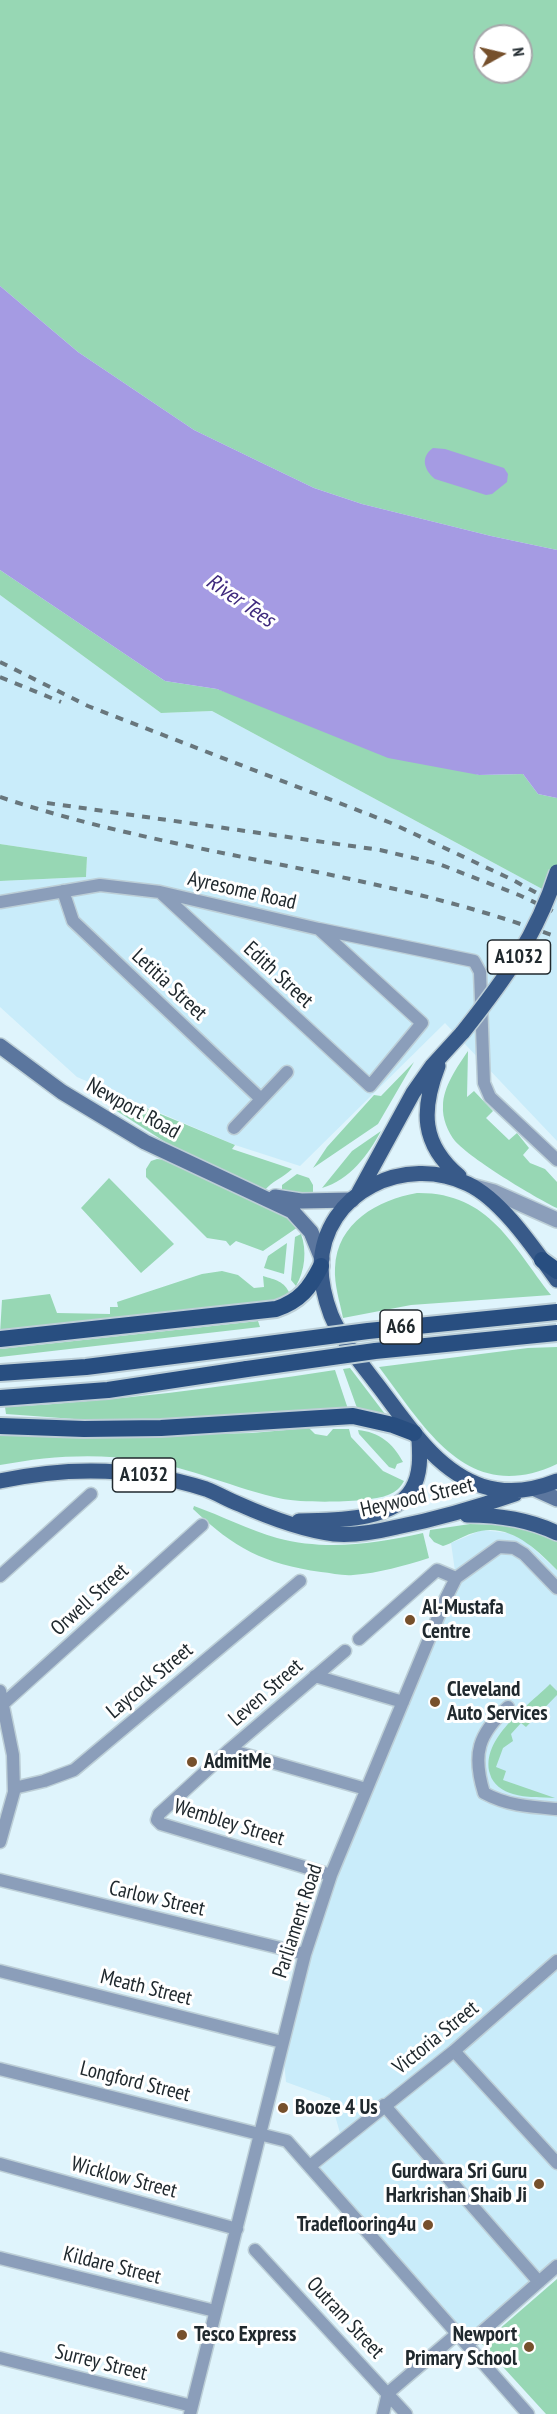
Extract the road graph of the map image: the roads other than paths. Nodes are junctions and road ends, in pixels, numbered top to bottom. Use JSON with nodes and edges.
{"nodes":[{"id":1,"x":557,"y":872,"type":"edge"},
{"id":2,"x":63,"y":891,"type":"junction"},
{"id":3,"x":160,"y":892,"type":"junction"},
{"id":4,"x":0,"y":902,"type":"edge"},
{"id":5,"x":319,"y":929,"type":"junction"},
{"id":6,"x":0,"y":1046,"type":"edge"},
{"id":7,"x":447,"y":1049,"type":"junction"},
{"id":8,"x":287,"y":1072,"type":"dead end"},
{"id":9,"x":261,"y":1099,"type":"junction"},
{"id":10,"x":234,"y":1128,"type":"dead end"},
{"id":11,"x":557,"y":1160,"type":"edge"},
{"id":12,"x":470,"y":1185,"type":"junction"},
{"id":13,"x":255,"y":1192,"type":"junction"},
{"id":14,"x":355,"y":1197,"type":"junction"},
{"id":15,"x":557,"y":1220,"type":"edge"},
{"id":16,"x":542,"y":1260,"type":"junction"},
{"id":17,"x":322,"y":1263,"type":"junction"},
{"id":18,"x":557,"y":1271,"type":"edge"},
{"id":19,"x":557,"y":1280,"type":"edge"},
{"id":20,"x":557,"y":1311,"type":"edge"},
{"id":21,"x":557,"y":1333,"type":"edge"},
{"id":22,"x":0,"y":1339,"type":"edge"},
{"id":23,"x":0,"y":1373,"type":"edge"},
{"id":24,"x":0,"y":1398,"type":"edge"},
{"id":25,"x":0,"y":1426,"type":"edge"},
{"id":26,"x":416,"y":1436,"type":"junction"},
{"id":27,"x":0,"y":1481,"type":"edge"},
{"id":28,"x":557,"y":1481,"type":"edge"},
{"id":29,"x":530,"y":1490,"type":"junction"},
{"id":30,"x":91,"y":1494,"type":"dead end"},
{"id":31,"x":557,"y":1499,"type":"edge"},
{"id":32,"x":454,"y":1515,"type":"junction"},
{"id":33,"x":282,"y":1521,"type":"junction"},
{"id":34,"x":202,"y":1525,"type":"dead end"},
{"id":35,"x":557,"y":1533,"type":"edge"},
{"id":36,"x":0,"y":1576,"type":"edge"},
{"id":37,"x":456,"y":1578,"type":"junction"},
{"id":38,"x":300,"y":1581,"type":"dead end"},
{"id":39,"x":557,"y":1588,"type":"edge"},
{"id":40,"x":359,"y":1639,"type":"dead end"},
{"id":41,"x":345,"y":1651,"type":"dead end"},
{"id":42,"x":315,"y":1676,"type":"junction"},
{"id":43,"x":0,"y":1691,"type":"edge"},
{"id":44,"x":403,"y":1701,"type":"junction"},
{"id":45,"x":3,"y":1704,"type":"junction"},
{"id":46,"x":508,"y":1707,"type":"dead end"},
{"id":47,"x":229,"y":1750,"type":"junction"},
{"id":48,"x":14,"y":1788,"type":"junction"},
{"id":49,"x":366,"y":1789,"type":"junction"},
{"id":50,"x":557,"y":1809,"type":"edge"},
{"id":51,"x":159,"y":1814,"type":"joint"},
{"id":52,"x":0,"y":1842,"type":"edge"},
{"id":53,"x":331,"y":1875,"type":"junction"},
{"id":54,"x":0,"y":1880,"type":"edge"},
{"id":55,"x":305,"y":1954,"type":"junction"},
{"id":56,"x":557,"y":1961,"type":"edge"},
{"id":57,"x":0,"y":1971,"type":"edge"},
{"id":58,"x":282,"y":2042,"type":"junction"},
{"id":59,"x":454,"y":2050,"type":"junction"},
{"id":60,"x":0,"y":2068,"type":"edge"},
{"id":61,"x":384,"y":2105,"type":"junction"},
{"id":62,"x":260,"y":2134,"type":"junction"},
{"id":63,"x":556,"y":2160,"type":"edge"},
{"id":64,"x":0,"y":2164,"type":"edge"},
{"id":65,"x":310,"y":2166,"type":"junction"},
{"id":66,"x":237,"y":2229,"type":"junction"},
{"id":67,"x":255,"y":2250,"type":"dead end"},
{"id":68,"x":0,"y":2258,"type":"edge"},
{"id":69,"x":557,"y":2266,"type":"edge"},
{"id":70,"x":538,"y":2282,"type":"junction"},
{"id":71,"x":215,"y":2311,"type":"junction"},
{"id":72,"x":458,"y":2333,"type":"junction"},
{"id":73,"x":468,"y":2345,"type":"junction"},
{"id":74,"x":0,"y":2358,"type":"edge"},
{"id":75,"x":388,"y":2393,"type":"junction"},
{"id":76,"x":191,"y":2410,"type":"edge"},
{"id":77,"x":383,"y":2414,"type":"edge"},
{"id":78,"x":406,"y":2414,"type":"edge"},
{"id":79,"x":528,"y":2414,"type":"edge"}],
"edges":[{"from":1,"to":7,"type":"main road","number":"A1032","bridge":true},
{"from":2,"to":3,"type":"street","name":"Ayresome Road"},
{"from":2,"to":4,"type":"street","name":"Ayresome Road"},
{"from":2,"to":9,"type":"street","name":"Letitia Street"},
{"from":3,"to":5,"type":"street","name":"Ayresome Road"},
{"from":3,"to":5,"type":"street","name":"Edith Street"},
{"from":5,"to":11,"type":"street","name":"Ayresome Road"},
{"from":6,"to":13,"type":"main road","name":"Newport Road"},
{"from":7,"to":12,"type":"main road","number":"A1032"},
{"from":7,"to":14,"type":"main road","number":"A1032"},
{"from":8,"to":9,"type":"street"},
{"from":9,"to":10,"type":"street"},
{"from":12,"to":14,"type":"main road"},
{"from":12,"to":15,"type":"street"},
{"from":12,"to":16,"type":"main road"},
{"from":13,"to":14,"type":"main road","name":"Newport Road"},
{"from":13,"to":17,"type":"main road","name":"Newport Road"},
{"from":14,"to":17,"type":"main road"},
{"from":16,"to":18,"type":"highway"},
{"from":16,"to":19,"type":"main road"},
{"from":17,"to":22,"type":"highway"},
{"from":17,"to":26,"type":"main road"},
{"from":20,"to":23,"type":"highway","number":"A66","bridge":true},
{"from":21,"to":24,"type":"highway","number":"A66","bridge":true},
{"from":25,"to":26,"type":"highway"},
{"from":26,"to":29,"type":"main road"},
{"from":26,"to":33,"type":"main road","name":"Heywood Street","number":"A1032"},
{"from":27,"to":33,"type":"main road","name":"Heywood Street","number":"A1032"},
{"from":28,"to":29,"type":"main road","name":"Heywood Street"},
{"from":29,"to":31,"type":"main road"},
{"from":29,"to":32,"type":"main road","name":"Heywood Street","number":"A1032"},
{"from":30,"to":36,"type":"street"},
{"from":32,"to":33,"type":"main road","name":"Heywood Street","number":"A1032"},
{"from":32,"to":35,"type":"main road","number":"A1032"},
{"from":34,"to":45,"type":"street","name":"Orwell Street"},
{"from":37,"to":39,"type":"street"},
{"from":37,"to":40,"type":"street"},
{"from":37,"to":44,"type":"street","name":"Parliament Road"},
{"from":38,"to":48,"type":"street","name":"Laycock Street"},
{"from":41,"to":42,"type":"street","name":"Leven Street"},
{"from":42,"to":44,"type":"street"},
{"from":42,"to":47,"type":"street","name":"Leven Street"},
{"from":43,"to":45,"type":"street"},
{"from":44,"to":49,"type":"street","name":"Parliament Road"},
{"from":45,"to":48,"type":"street"},
{"from":46,"to":50,"type":"street"},
{"from":47,"to":49,"type":"street"},
{"from":47,"to":51,"type":"street","name":"Leven Street"},
{"from":48,"to":52,"type":"street"},
{"from":49,"to":53,"type":"street","name":"Parliament Road"},
{"from":51,"to":53,"type":"street","name":"Wembley Street"},
{"from":53,"to":55,"type":"street","name":"Parliament Road"},
{"from":54,"to":55,"type":"street","name":"Carlow Street"},
{"from":55,"to":58,"type":"street","name":"Parliament Road"},
{"from":56,"to":59,"type":"street","name":"Victoria Street"},
{"from":57,"to":58,"type":"street","name":"Meath Street"},
{"from":58,"to":62,"type":"street","name":"Parliament Road"},
{"from":59,"to":61,"type":"street","name":"Victoria Street"},
{"from":59,"to":63,"type":"street"},
{"from":60,"to":62,"type":"street","name":"Longford Street"},
{"from":61,"to":65,"type":"street","name":"Victoria Street"},
{"from":61,"to":70,"type":"street"},
{"from":62,"to":65,"type":"street","name":"Longford Street"},
{"from":62,"to":66,"type":"street","name":"Parliament Road"},
{"from":64,"to":66,"type":"street","name":"Wicklow Street"},
{"from":65,"to":72,"type":"street","name":"Longford Street"},
{"from":66,"to":71,"type":"street","name":"Parliament Road"},
{"from":67,"to":75,"type":"street","name":"Outram Street"},
{"from":68,"to":71,"type":"street","name":"Kildare Street"},
{"from":69,"to":70,"type":"street"},
{"from":70,"to":73,"type":"street"},
{"from":71,"to":76,"type":"street","name":"Parliament Road"},
{"from":72,"to":73,"type":"street","name":"Longford Street"},
{"from":72,"to":75,"type":"street"},
{"from":73,"to":79,"type":"street","name":"Longford Street"},
{"from":74,"to":76,"type":"street","name":"Surrey Street"},
{"from":75,"to":77,"type":"street"},
{"from":75,"to":78,"type":"street","name":"Outram Street"}]}
